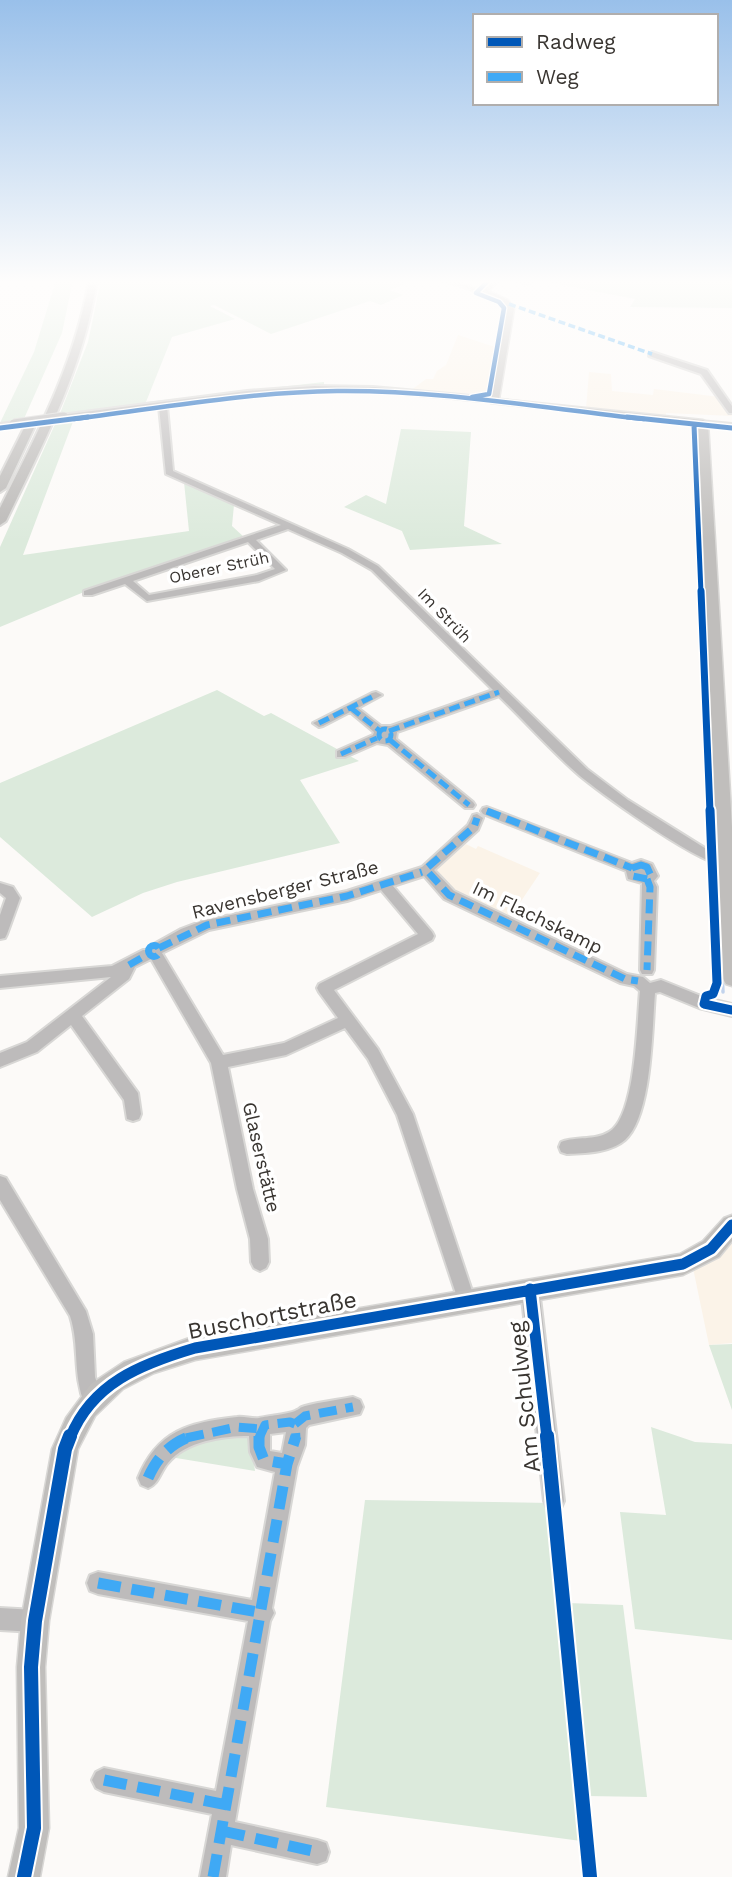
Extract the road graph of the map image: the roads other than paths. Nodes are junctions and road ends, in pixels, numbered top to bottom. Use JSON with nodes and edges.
{"nodes":[{"id":1,"x":71,"y":368,"type":"edge"},
{"id":2,"x":496,"y":368,"type":"edge"},
{"id":3,"x":691,"y":368,"type":"edge"},
{"id":4,"x":489,"y":400,"type":"junction"},
{"id":5,"x":163,"y":404,"type":"junction"},
{"id":6,"x":39,"y":407,"type":"dead end"},
{"id":7,"x":732,"y":411,"type":"edge"},
{"id":8,"x":703,"y":423,"type":"junction"},
{"id":9,"x":0,"y":426,"type":"edge"},
{"id":10,"x":732,"y":426,"type":"edge"},
{"id":11,"x":0,"y":488,"type":"edge"},
{"id":12,"x":0,"y":522,"type":"edge"},
{"id":13,"x":288,"y":526,"type":"junction"},
{"id":14,"x":250,"y":539,"type":"junction"},
{"id":15,"x":126,"y":580,"type":"junction"},
{"id":16,"x":88,"y":593,"type":"dead end"},
{"id":17,"x":499,"y":692,"type":"junction"},
{"id":18,"x":376,"y":695,"type":"dead end"},
{"id":19,"x":351,"y":708,"type":"junction"},
{"id":20,"x":320,"y":723,"type":"dead end"},
{"id":21,"x":384,"y":735,"type":"junction"},
{"id":22,"x":341,"y":754,"type":"dead end"},
{"id":23,"x":482,"y":815,"type":"junction"},
{"id":24,"x":726,"y":863,"type":"junction"},
{"id":25,"x":426,"y":870,"type":"junction"},
{"id":26,"x":384,"y":885,"type":"junction"},
{"id":27,"x":0,"y":888,"type":"edge"},
{"id":28,"x":0,"y":934,"type":"edge"},
{"id":29,"x":154,"y":952,"type":"junction"},
{"id":30,"x":129,"y":965,"type":"junction"},
{"id":31,"x":732,"y":979,"type":"edge"},
{"id":32,"x":0,"y":982,"type":"edge"},
{"id":33,"x":649,"y":982,"type":"junction"},
{"id":34,"x":732,"y":1010,"type":"edge"},
{"id":35,"x":73,"y":1015,"type":"junction"},
{"id":36,"x":348,"y":1020,"type":"junction"},
{"id":37,"x":0,"y":1060,"type":"edge"},
{"id":38,"x":219,"y":1062,"type":"junction"},
{"id":39,"x":133,"y":1114,"type":"dead end"},
{"id":40,"x":566,"y":1147,"type":"dead end"},
{"id":41,"x":0,"y":1184,"type":"edge"},
{"id":42,"x":732,"y":1225,"type":"edge"},
{"id":43,"x":260,"y":1262,"type":"dead end"},
{"id":44,"x":530,"y":1289,"type":"junction"},
{"id":45,"x":466,"y":1300,"type":"junction"},
{"id":46,"x":92,"y":1398,"type":"junction"},
{"id":47,"x":353,"y":1407,"type":"dead end"},
{"id":48,"x":295,"y":1424,"type":"junction"},
{"id":49,"x":261,"y":1429,"type":"junction"},
{"id":50,"x":287,"y":1464,"type":"junction"},
{"id":51,"x":148,"y":1478,"type":"dead end"},
{"id":52,"x":554,"y":1500,"type":"dead end"},
{"id":53,"x":98,"y":1583,"type":"dead end"},
{"id":54,"x":263,"y":1613,"type":"junction"},
{"id":55,"x":0,"y":1619,"type":"edge"},
{"id":56,"x":35,"y":1621,"type":"junction"},
{"id":57,"x":104,"y":1780,"type":"dead end"},
{"id":58,"x":227,"y":1805,"type":"junction"},
{"id":59,"x":222,"y":1831,"type":"junction"},
{"id":60,"x":317,"y":1852,"type":"dead end"},
{"id":61,"x":24,"y":1877,"type":"edge"},
{"id":62,"x":214,"y":1877,"type":"edge"}],
"edges":[{"from":1,"to":12,"type":"highway"},
{"from":2,"to":4,"type":"main road"},
{"from":3,"to":7,"type":"street"},
{"from":4,"to":5,"type":"street"},
{"from":4,"to":8,"type":"main road"},
{"from":5,"to":9,"type":"street","bridge":true},
{"from":5,"to":13,"type":"street","name":"Im Strüh"},
{"from":6,"to":11,"type":"highway"},
{"from":8,"to":10,"type":"street"},
{"from":8,"to":24,"type":"main road"},
{"from":13,"to":14,"type":"street","name":"Oberer Strüh"},
{"from":13,"to":17,"type":"street","name":"Im Strüh"},
{"from":14,"to":15,"type":"street","name":"Oberer Strüh"},
{"from":14,"to":15,"type":"street","name":"Oberer Strüh"},
{"from":15,"to":16,"type":"street","name":"Oberer Strüh"},
{"from":17,"to":21,"type":"street"},
{"from":17,"to":24,"type":"street","name":"Im Strüh"},
{"from":18,"to":19,"type":"street"},
{"from":19,"to":20,"type":"street"},
{"from":19,"to":21,"type":"street"},
{"from":21,"to":22,"type":"street"},
{"from":21,"to":23,"type":"street"},
{"from":23,"to":25,"type":"street","name":"Ravensberger Straße"},
{"from":23,"to":33,"type":"street"},
{"from":24,"to":31,"type":"main road"},
{"from":25,"to":26,"type":"street","name":"Ravensberger Straße"},
{"from":25,"to":33,"type":"street","name":"Im Flachskamp"},
{"from":26,"to":29,"type":"street","name":"Ravensberger Straße"},
{"from":26,"to":36,"type":"street"},
{"from":27,"to":28,"type":"street"},
{"from":29,"to":30,"type":"street","name":"Ravensberger Straße"},
{"from":29,"to":38,"type":"street","name":"Glaserstätte"},
{"from":30,"to":32,"type":"street","name":"Ravensberger Straße"},
{"from":30,"to":35,"type":"street"},
{"from":33,"to":34,"type":"street","name":"Im Flachskamp"},
{"from":33,"to":40,"type":"street"},
{"from":35,"to":37,"type":"street"},
{"from":35,"to":39,"type":"street"},
{"from":36,"to":38,"type":"street"},
{"from":36,"to":45,"type":"street"},
{"from":38,"to":43,"type":"street","name":"Glaserstätte"},
{"from":41,"to":46,"type":"street"},
{"from":42,"to":44,"type":"main road","name":"Buschortstraße"},
{"from":44,"to":45,"type":"main road","name":"Buschortstraße"},
{"from":44,"to":52,"type":"street","name":"Am Schulweg"},
{"from":45,"to":46,"type":"main road","name":"Buschortstraße"},
{"from":46,"to":56,"type":"main road","name":"Buschortstraße"},
{"from":47,"to":48,"type":"street"},
{"from":48,"to":49,"type":"street"},
{"from":48,"to":50,"type":"street"},
{"from":49,"to":50,"type":"street"},
{"from":49,"to":51,"type":"street"},
{"from":50,"to":54,"type":"street"},
{"from":53,"to":54,"type":"street"},
{"from":54,"to":58,"type":"street"},
{"from":55,"to":56,"type":"street"},
{"from":56,"to":61,"type":"main road","name":"Buschortstraße"},
{"from":57,"to":58,"type":"street"},
{"from":58,"to":59,"type":"street"},
{"from":59,"to":60,"type":"street"},
{"from":59,"to":62,"type":"street"}]}
